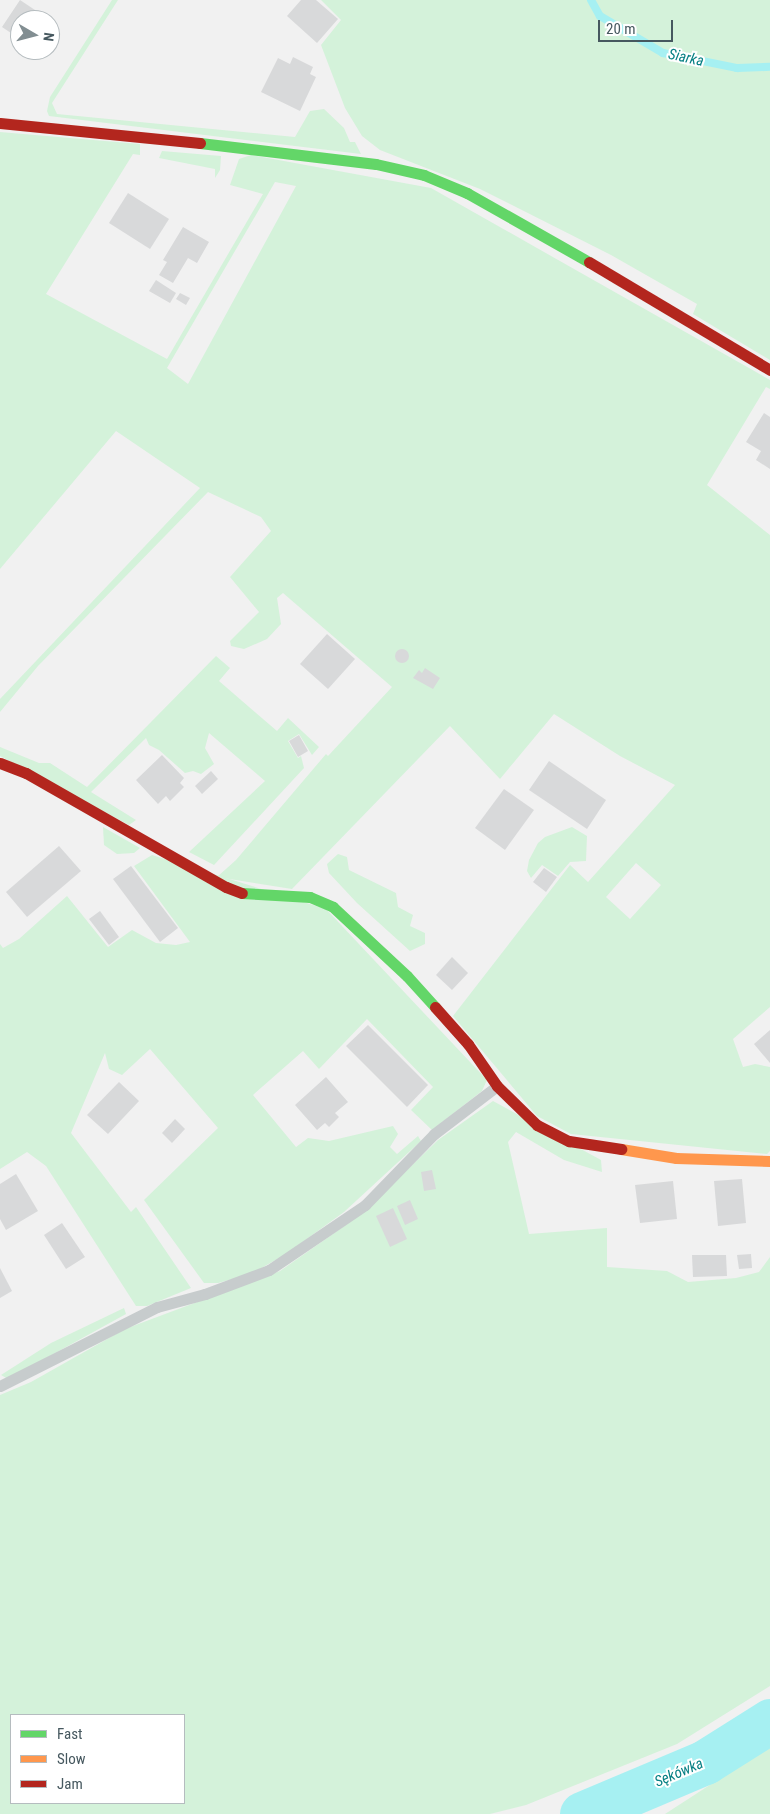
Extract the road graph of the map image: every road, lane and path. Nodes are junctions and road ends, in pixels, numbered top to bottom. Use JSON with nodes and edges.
{"nodes":[{"id":1,"x":0,"y":123,"type":"edge"},
{"id":2,"x":770,"y":370,"type":"edge"},
{"id":3,"x":0,"y":763,"type":"edge"},
{"id":4,"x":497,"y":1086,"type":"junction"},
{"id":5,"x":770,"y":1161,"type":"edge"},
{"id":6,"x":0,"y":1386,"type":"edge"}],
"edges":[{"from":1,"to":2,"type":"street"},
{"from":3,"to":4,"type":"street"},
{"from":4,"to":5,"type":"street"},
{"from":4,"to":6,"type":"lane"}]}
